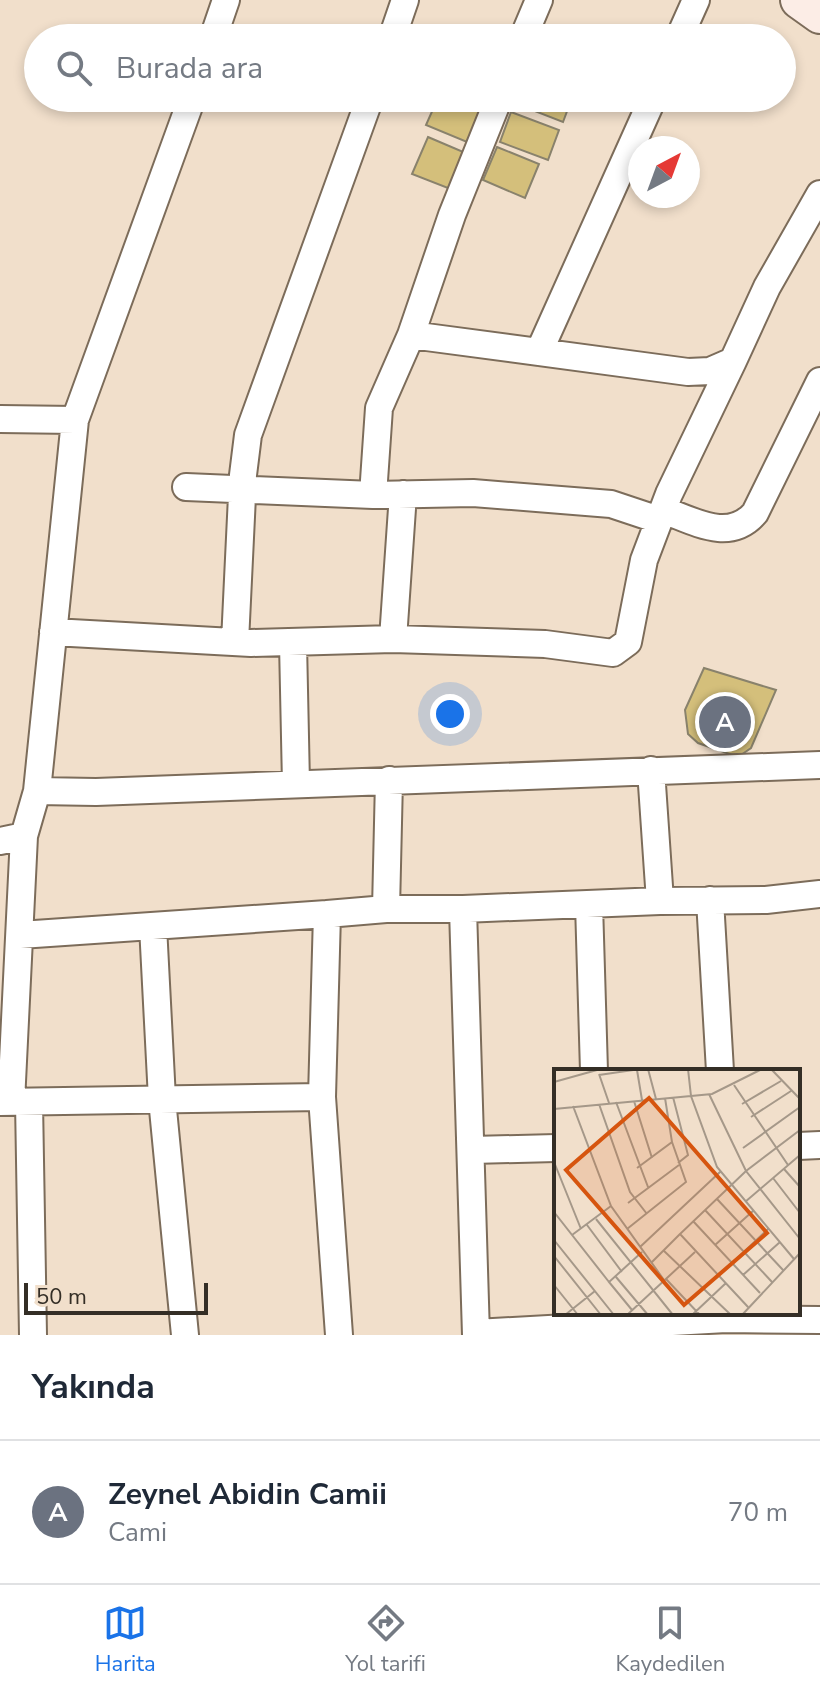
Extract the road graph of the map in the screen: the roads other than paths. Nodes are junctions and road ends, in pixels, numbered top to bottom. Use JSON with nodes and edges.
{"nodes":[{"id":1,"x":226,"y":0,"type":"edge"},
{"id":2,"x":405,"y":0,"type":"edge"},
{"id":3,"x":539,"y":0,"type":"edge"},
{"id":4,"x":696,"y":0,"type":"edge"},
{"id":5,"x":799,"y":0,"type":"edge"},
{"id":6,"x":820,"y":15,"type":"edge"},
{"id":7,"x":218,"y":24,"type":"edge"},
{"id":8,"x":397,"y":24,"type":"edge"},
{"id":9,"x":529,"y":24,"type":"edge"},
{"id":10,"x":685,"y":24,"type":"edge"},
{"id":11,"x":187,"y":112,"type":"edge"},
{"id":12,"x":365,"y":112,"type":"edge"},
{"id":13,"x":493,"y":112,"type":"edge"},
{"id":14,"x":647,"y":112,"type":"edge"},
{"id":15,"x":820,"y":194,"type":"edge"},
{"id":16,"x":411,"y":335,"type":"junction"},
{"id":17,"x":539,"y":352,"type":"junction"},
{"id":18,"x":733,"y":361,"type":"junction"},
{"id":19,"x":820,"y":381,"type":"edge"},
{"id":20,"x":0,"y":419,"type":"edge"},
{"id":21,"x":75,"y":420,"type":"junction"},
{"id":22,"x":186,"y":487,"type":"dead end"},
{"id":23,"x":242,"y":490,"type":"junction"},
{"id":24,"x":403,"y":494,"type":"junction"},
{"id":25,"x":373,"y":495,"type":"junction"},
{"id":26,"x":661,"y":515,"type":"junction"},
{"id":27,"x":53,"y":632,"type":"junction"},
{"id":28,"x":393,"y":639,"type":"junction"},
{"id":29,"x":235,"y":642,"type":"junction"},
{"id":30,"x":293,"y":643,"type":"junction"},
{"id":31,"x":820,"y":765,"type":"edge"},
{"id":32,"x":651,"y":770,"type":"junction"},
{"id":33,"x":389,"y":780,"type":"junction"},
{"id":34,"x":296,"y":784,"type":"junction"},
{"id":35,"x":37,"y":791,"type":"junction"},
{"id":36,"x":12,"y":838,"type":"edge"},
{"id":37,"x":820,"y":894,"type":"edge"},
{"id":38,"x":710,"y":900,"type":"junction"},
{"id":39,"x":660,"y":901,"type":"junction"},
{"id":40,"x":589,"y":904,"type":"junction"},
{"id":41,"x":386,"y":909,"type":"junction"},
{"id":42,"x":463,"y":909,"type":"junction"},
{"id":43,"x":327,"y":914,"type":"junction"},
{"id":44,"x":153,"y":926,"type":"junction"},
{"id":45,"x":20,"y":935,"type":"junction"},
{"id":46,"x":594,"y":1069,"type":"edge"},
{"id":47,"x":720,"y":1069,"type":"edge"},
{"id":48,"x":322,"y":1097,"type":"junction"},
{"id":49,"x":162,"y":1099,"type":"junction"},
{"id":50,"x":13,"y":1102,"type":"edge"},
{"id":51,"x":820,"y":1145,"type":"edge"},
{"id":52,"x":800,"y":1146,"type":"edge"},
{"id":53,"x":554,"y":1148,"type":"edge"},
{"id":54,"x":472,"y":1150,"type":"junction"},
{"id":55,"x":820,"y":1320,"type":"edge"},
{"id":56,"x":726,"y":1322,"type":"edge"},
{"id":57,"x":602,"y":1325,"type":"edge"},
{"id":58,"x":476,"y":1334,"type":"edge"},
{"id":59,"x":33,"y":1335,"type":"edge"},
{"id":60,"x":185,"y":1335,"type":"edge"},
{"id":61,"x":339,"y":1335,"type":"edge"}],
"edges":[{"from":1,"to":7,"type":"street"},
{"from":2,"to":8,"type":"street"},
{"from":3,"to":9,"type":"street"},
{"from":4,"to":10,"type":"street"},
{"from":5,"to":6,"type":"street"},
{"from":11,"to":21,"type":"street"},
{"from":12,"to":23,"type":"street"},
{"from":13,"to":16,"type":"street"},
{"from":14,"to":17,"type":"street"},
{"from":15,"to":18,"type":"street"},
{"from":16,"to":17,"type":"street"},
{"from":16,"to":25,"type":"street"},
{"from":17,"to":18,"type":"street"},
{"from":18,"to":26,"type":"street"},
{"from":19,"to":26,"type":"street"},
{"from":20,"to":21,"type":"street"},
{"from":21,"to":27,"type":"street"},
{"from":22,"to":23,"type":"street"},
{"from":23,"to":25,"type":"street"},
{"from":23,"to":29,"type":"street"},
{"from":24,"to":25,"type":"street"},
{"from":24,"to":26,"type":"street"},
{"from":24,"to":28,"type":"street"},
{"from":26,"to":28,"type":"street"},
{"from":27,"to":29,"type":"street"},
{"from":27,"to":35,"type":"street"},
{"from":28,"to":30,"type":"street"},
{"from":29,"to":30,"type":"street"},
{"from":30,"to":34,"type":"street"},
{"from":31,"to":32,"type":"street"},
{"from":32,"to":33,"type":"street"},
{"from":32,"to":39,"type":"street"},
{"from":33,"to":34,"type":"street"},
{"from":33,"to":41,"type":"street"},
{"from":34,"to":35,"type":"street"},
{"from":35,"to":36,"type":"street"},
{"from":36,"to":45,"type":"street"},
{"from":37,"to":38,"type":"street"},
{"from":38,"to":39,"type":"street"},
{"from":38,"to":47,"type":"street"},
{"from":39,"to":40,"type":"street"},
{"from":40,"to":42,"type":"street"},
{"from":40,"to":46,"type":"street"},
{"from":41,"to":42,"type":"street"},
{"from":41,"to":43,"type":"street"},
{"from":42,"to":54,"type":"street"},
{"from":43,"to":44,"type":"street"},
{"from":43,"to":48,"type":"street"},
{"from":44,"to":45,"type":"street"},
{"from":44,"to":49,"type":"street"},
{"from":45,"to":50,"type":"street"},
{"from":48,"to":49,"type":"street"},
{"from":48,"to":61,"type":"street"},
{"from":49,"to":50,"type":"street"},
{"from":49,"to":60,"type":"street"},
{"from":50,"to":59,"type":"street"},
{"from":51,"to":52,"type":"street"},
{"from":53,"to":54,"type":"street"},
{"from":54,"to":58,"type":"street"},
{"from":55,"to":56,"type":"street"},
{"from":56,"to":57,"type":"street"},
{"from":57,"to":58,"type":"street"}]}
